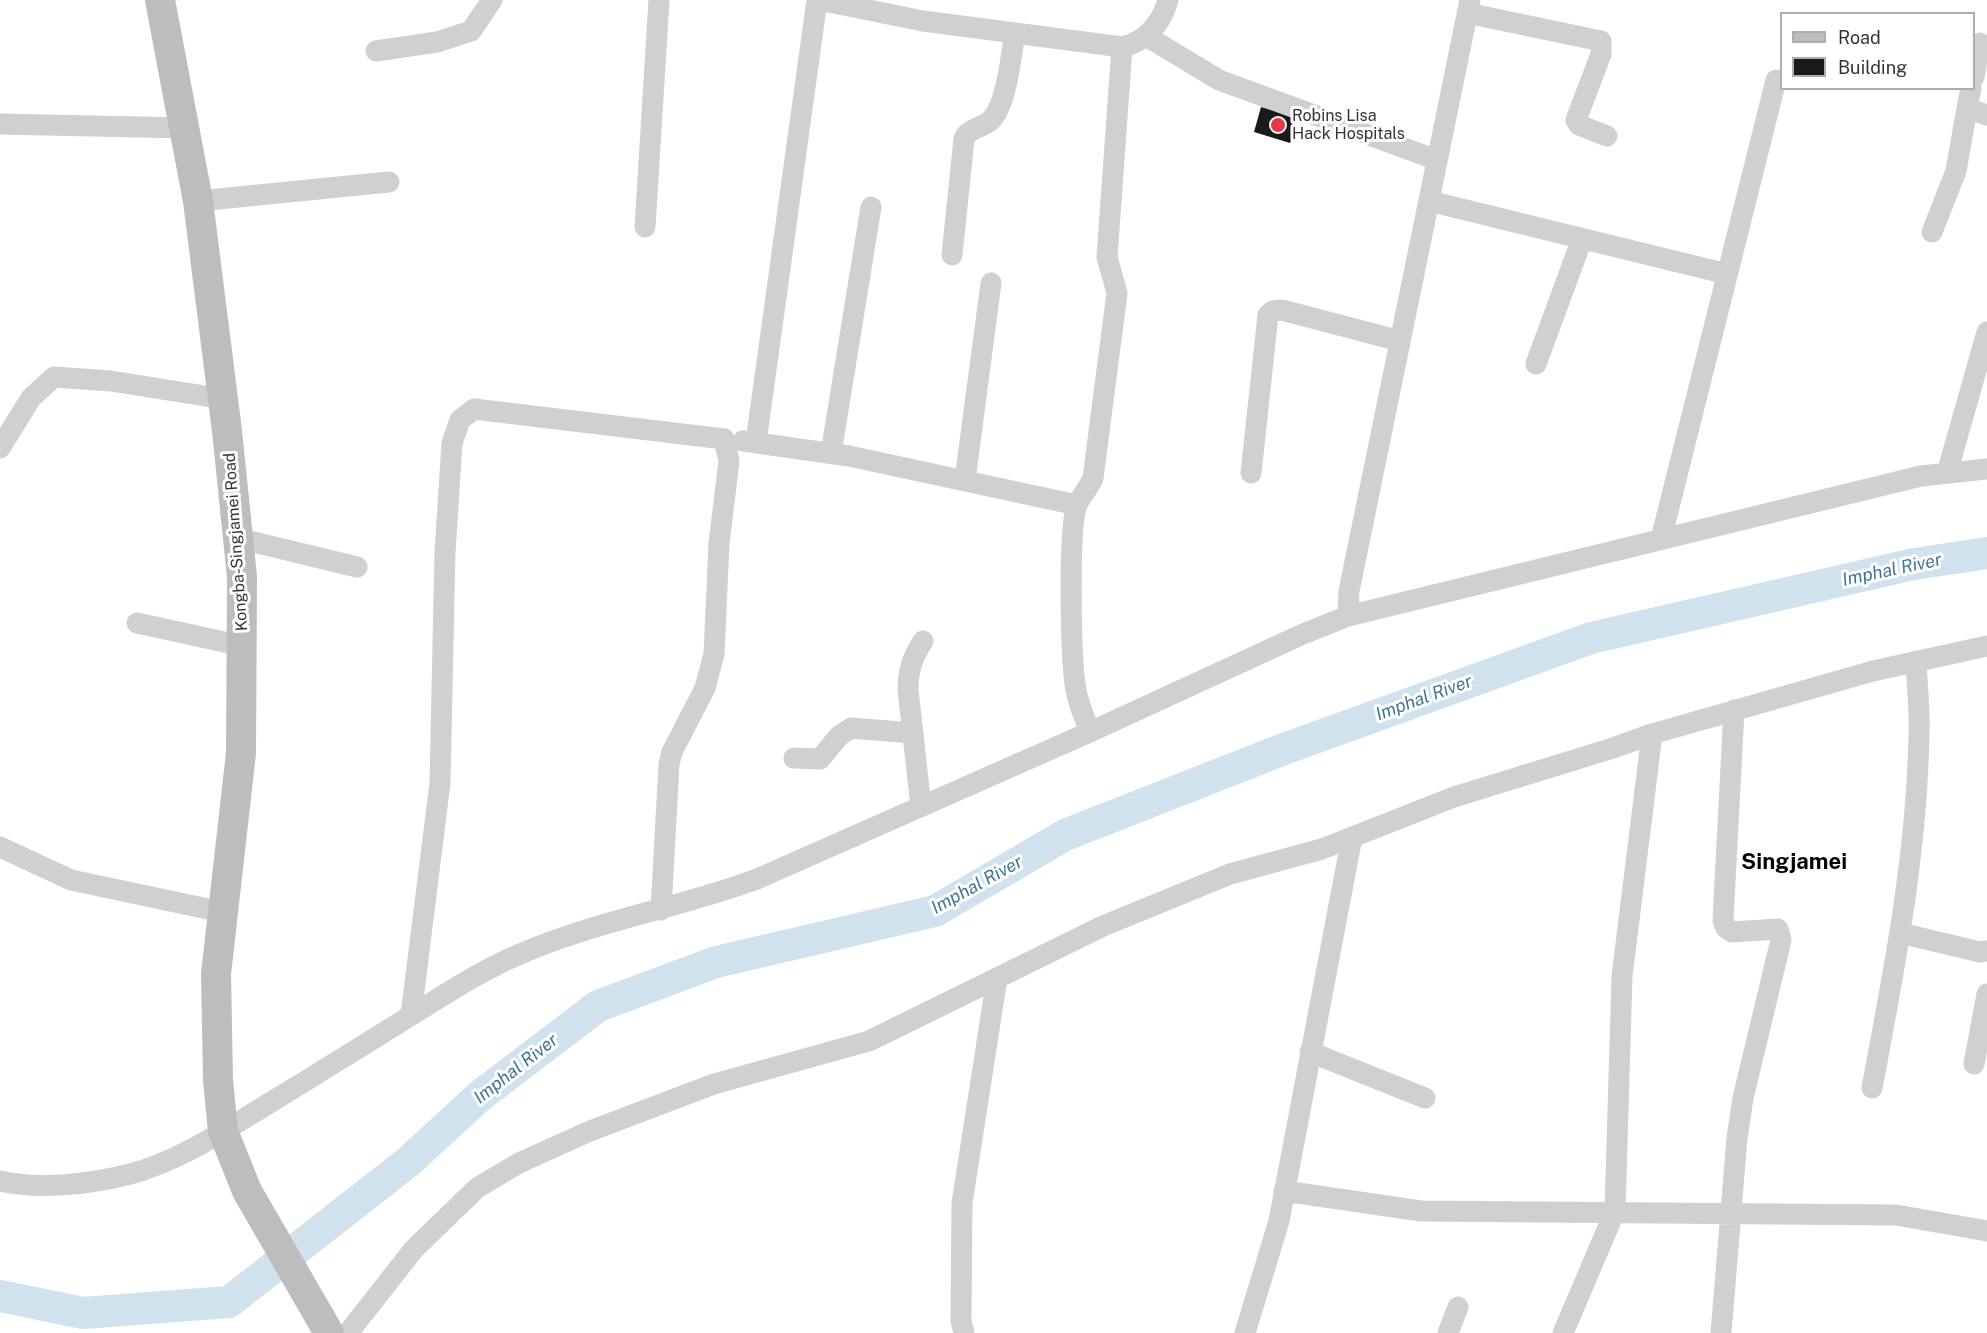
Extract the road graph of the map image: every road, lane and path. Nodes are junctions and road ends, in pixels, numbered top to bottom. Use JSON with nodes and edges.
{"nodes":[{"id":1,"x":160,"y":0,"type":"edge"},
{"id":2,"x":492,"y":0,"type":"edge"},
{"id":3,"x":659,"y":0,"type":"edge"},
{"id":4,"x":818,"y":0,"type":"edge"},
{"id":5,"x":1168,"y":0,"type":"edge"},
{"id":6,"x":1469,"y":6,"type":"edge"},
{"id":7,"x":1015,"y":33,"type":"junction"},
{"id":8,"x":1146,"y":36,"type":"junction"},
{"id":9,"x":1980,"y":43,"type":"dead end"},
{"id":10,"x":1122,"y":47,"type":"junction"},
{"id":11,"x":376,"y":51,"type":"dead end"},
{"id":12,"x":1975,"y":71,"type":"edge"},
{"id":13,"x":1776,"y":81,"type":"dead end"},
{"id":14,"x":1975,"y":104,"type":"edge"},
{"id":15,"x":0,"y":124,"type":"edge"},
{"id":16,"x":185,"y":128,"type":"junction"},
{"id":17,"x":1607,"y":136,"type":"dead end"},
{"id":18,"x":1437,"y":160,"type":"junction"},
{"id":19,"x":389,"y":182,"type":"dead end"},
{"id":20,"x":198,"y":201,"type":"junction"},
{"id":21,"x":1429,"y":201,"type":"junction"},
{"id":22,"x":871,"y":207,"type":"dead end"},
{"id":23,"x":645,"y":227,"type":"dead end"},
{"id":24,"x":1932,"y":232,"type":"dead end"},
{"id":25,"x":1582,"y":239,"type":"junction"},
{"id":26,"x":952,"y":255,"type":"dead end"},
{"id":27,"x":1727,"y":274,"type":"junction"},
{"id":28,"x":991,"y":283,"type":"dead end"},
{"id":29,"x":1987,"y":332,"type":"edge"},
{"id":30,"x":1400,"y":340,"type":"junction"},
{"id":31,"x":1536,"y":364,"type":"dead end"},
{"id":32,"x":224,"y":399,"type":"junction"},
{"id":33,"x":724,"y":439,"type":"junction"},
{"id":34,"x":756,"y":442,"type":"junction"},
{"id":35,"x":0,"y":448,"type":"edge"},
{"id":36,"x":831,"y":453,"type":"junction"},
{"id":37,"x":1987,"y":469,"type":"edge"},
{"id":38,"x":1947,"y":472,"type":"junction"},
{"id":39,"x":1251,"y":473,"type":"dead end"},
{"id":40,"x":965,"y":480,"type":"junction"},
{"id":41,"x":1077,"y":505,"type":"junction"},
{"id":42,"x":237,"y":538,"type":"junction"},
{"id":43,"x":1661,"y":539,"type":"junction"},
{"id":44,"x":357,"y":567,"type":"dead end"},
{"id":45,"x":1348,"y":616,"type":"junction"},
{"id":46,"x":137,"y":623,"type":"dead end"},
{"id":47,"x":923,"y":641,"type":"dead end"},
{"id":48,"x":243,"y":646,"type":"junction"},
{"id":49,"x":1987,"y":646,"type":"edge"},
{"id":50,"x":1916,"y":661,"type":"junction"},
{"id":51,"x":1734,"y":710,"type":"junction"},
{"id":52,"x":1090,"y":732,"type":"junction"},
{"id":53,"x":913,"y":733,"type":"junction"},
{"id":54,"x":1652,"y":734,"type":"junction"},
{"id":55,"x":794,"y":758,"type":"dead end"},
{"id":56,"x":921,"y":807,"type":"junction"},
{"id":57,"x":1352,"y":837,"type":"junction"},
{"id":58,"x":0,"y":847,"type":"edge"},
{"id":59,"x":661,"y":910,"type":"junction"},
{"id":60,"x":222,"y":912,"type":"junction"},
{"id":61,"x":1900,"y":933,"type":"junction"},
{"id":62,"x":1987,"y":951,"type":"edge"},
{"id":63,"x":997,"y":978,"type":"junction"},
{"id":64,"x":1987,"y":994,"type":"edge"},
{"id":65,"x":411,"y":1015,"type":"junction"},
{"id":66,"x":1310,"y":1052,"type":"junction"},
{"id":67,"x":1974,"y":1064,"type":"dead end"},
{"id":68,"x":1872,"y":1088,"type":"dead end"},
{"id":69,"x":1425,"y":1098,"type":"dead end"},
{"id":70,"x":223,"y":1131,"type":"junction"},
{"id":71,"x":0,"y":1181,"type":"edge"},
{"id":72,"x":1284,"y":1191,"type":"junction"},
{"id":73,"x":1615,"y":1211,"type":"junction"},
{"id":74,"x":1732,"y":1214,"type":"junction"},
{"id":75,"x":1987,"y":1232,"type":"edge"},
{"id":76,"x":1458,"y":1307,"type":"dead end"},
{"id":77,"x":333,"y":1330,"type":"edge"},
{"id":78,"x":964,"y":1333,"type":"edge"},
{"id":79,"x":1245,"y":1333,"type":"edge"},
{"id":80,"x":1448,"y":1333,"type":"edge"},
{"id":81,"x":1563,"y":1333,"type":"edge"},
{"id":82,"x":1721,"y":1333,"type":"edge"}],
"edges":[{"from":1,"to":16,"type":"street","name":"Kongba-Singjamei Road"},
{"from":2,"to":11,"type":"street"},
{"from":3,"to":23,"type":"street"},
{"from":4,"to":7,"type":"street"},
{"from":4,"to":34,"type":"street"},
{"from":5,"to":8,"type":"street"},
{"from":6,"to":17,"type":"street"},
{"from":6,"to":18,"type":"street"},
{"from":7,"to":10,"type":"street"},
{"from":7,"to":26,"type":"street"},
{"from":8,"to":10,"type":"street"},
{"from":8,"to":18,"type":"street"},
{"from":9,"to":12,"type":"street"},
{"from":10,"to":41,"type":"street"},
{"from":13,"to":27,"type":"street"},
{"from":14,"to":24,"type":"street"},
{"from":15,"to":16,"type":"street"},
{"from":16,"to":20,"type":"street","name":"Kongba-Singjamei Road"},
{"from":18,"to":21,"type":"street"},
{"from":19,"to":20,"type":"street"},
{"from":20,"to":32,"type":"street","name":"Kongba-Singjamei Road"},
{"from":21,"to":25,"type":"street"},
{"from":21,"to":30,"type":"street"},
{"from":22,"to":36,"type":"street"},
{"from":25,"to":27,"type":"street"},
{"from":25,"to":31,"type":"street"},
{"from":27,"to":43,"type":"street"},
{"from":28,"to":40,"type":"street"},
{"from":29,"to":38,"type":"street"},
{"from":30,"to":39,"type":"street"},
{"from":30,"to":45,"type":"street"},
{"from":32,"to":35,"type":"street"},
{"from":32,"to":42,"type":"street","name":"Kongba-Singjamei Road"},
{"from":33,"to":34,"type":"street"},
{"from":33,"to":59,"type":"street"},
{"from":33,"to":65,"type":"street"},
{"from":34,"to":36,"type":"street"},
{"from":36,"to":40,"type":"street"},
{"from":37,"to":38,"type":"street"},
{"from":38,"to":43,"type":"street"},
{"from":40,"to":41,"type":"street"},
{"from":41,"to":52,"type":"street"},
{"from":42,"to":44,"type":"street"},
{"from":42,"to":48,"type":"street","name":"Kongba-Singjamei Road"},
{"from":43,"to":45,"type":"street"},
{"from":45,"to":52,"type":"street"},
{"from":46,"to":48,"type":"street"},
{"from":47,"to":53,"type":"street"},
{"from":48,"to":60,"type":"street","name":"Kongba-Singjamei Road"},
{"from":49,"to":50,"type":"street"},
{"from":50,"to":51,"type":"street"},
{"from":50,"to":61,"type":"street"},
{"from":51,"to":54,"type":"street"},
{"from":51,"to":74,"type":"street"},
{"from":52,"to":56,"type":"street"},
{"from":53,"to":55,"type":"street"},
{"from":53,"to":56,"type":"street"},
{"from":54,"to":57,"type":"street"},
{"from":54,"to":73,"type":"street"},
{"from":56,"to":59,"type":"street"},
{"from":57,"to":63,"type":"street"},
{"from":57,"to":66,"type":"street"},
{"from":58,"to":60,"type":"street"},
{"from":59,"to":65,"type":"street"},
{"from":60,"to":70,"type":"street","name":"Kongba-Singjamei Road"},
{"from":61,"to":62,"type":"street"},
{"from":61,"to":68,"type":"street"},
{"from":63,"to":77,"type":"street"},
{"from":63,"to":78,"type":"street"},
{"from":64,"to":67,"type":"street"},
{"from":65,"to":70,"type":"street"},
{"from":66,"to":69,"type":"street"},
{"from":66,"to":72,"type":"street"},
{"from":70,"to":71,"type":"street"},
{"from":70,"to":77,"type":"street","name":"Kongba-Singjamei Road"},
{"from":72,"to":73,"type":"street"},
{"from":72,"to":79,"type":"street"},
{"from":73,"to":74,"type":"street"},
{"from":73,"to":81,"type":"street"},
{"from":74,"to":75,"type":"street"},
{"from":74,"to":82,"type":"street"},
{"from":76,"to":80,"type":"street"}]}
